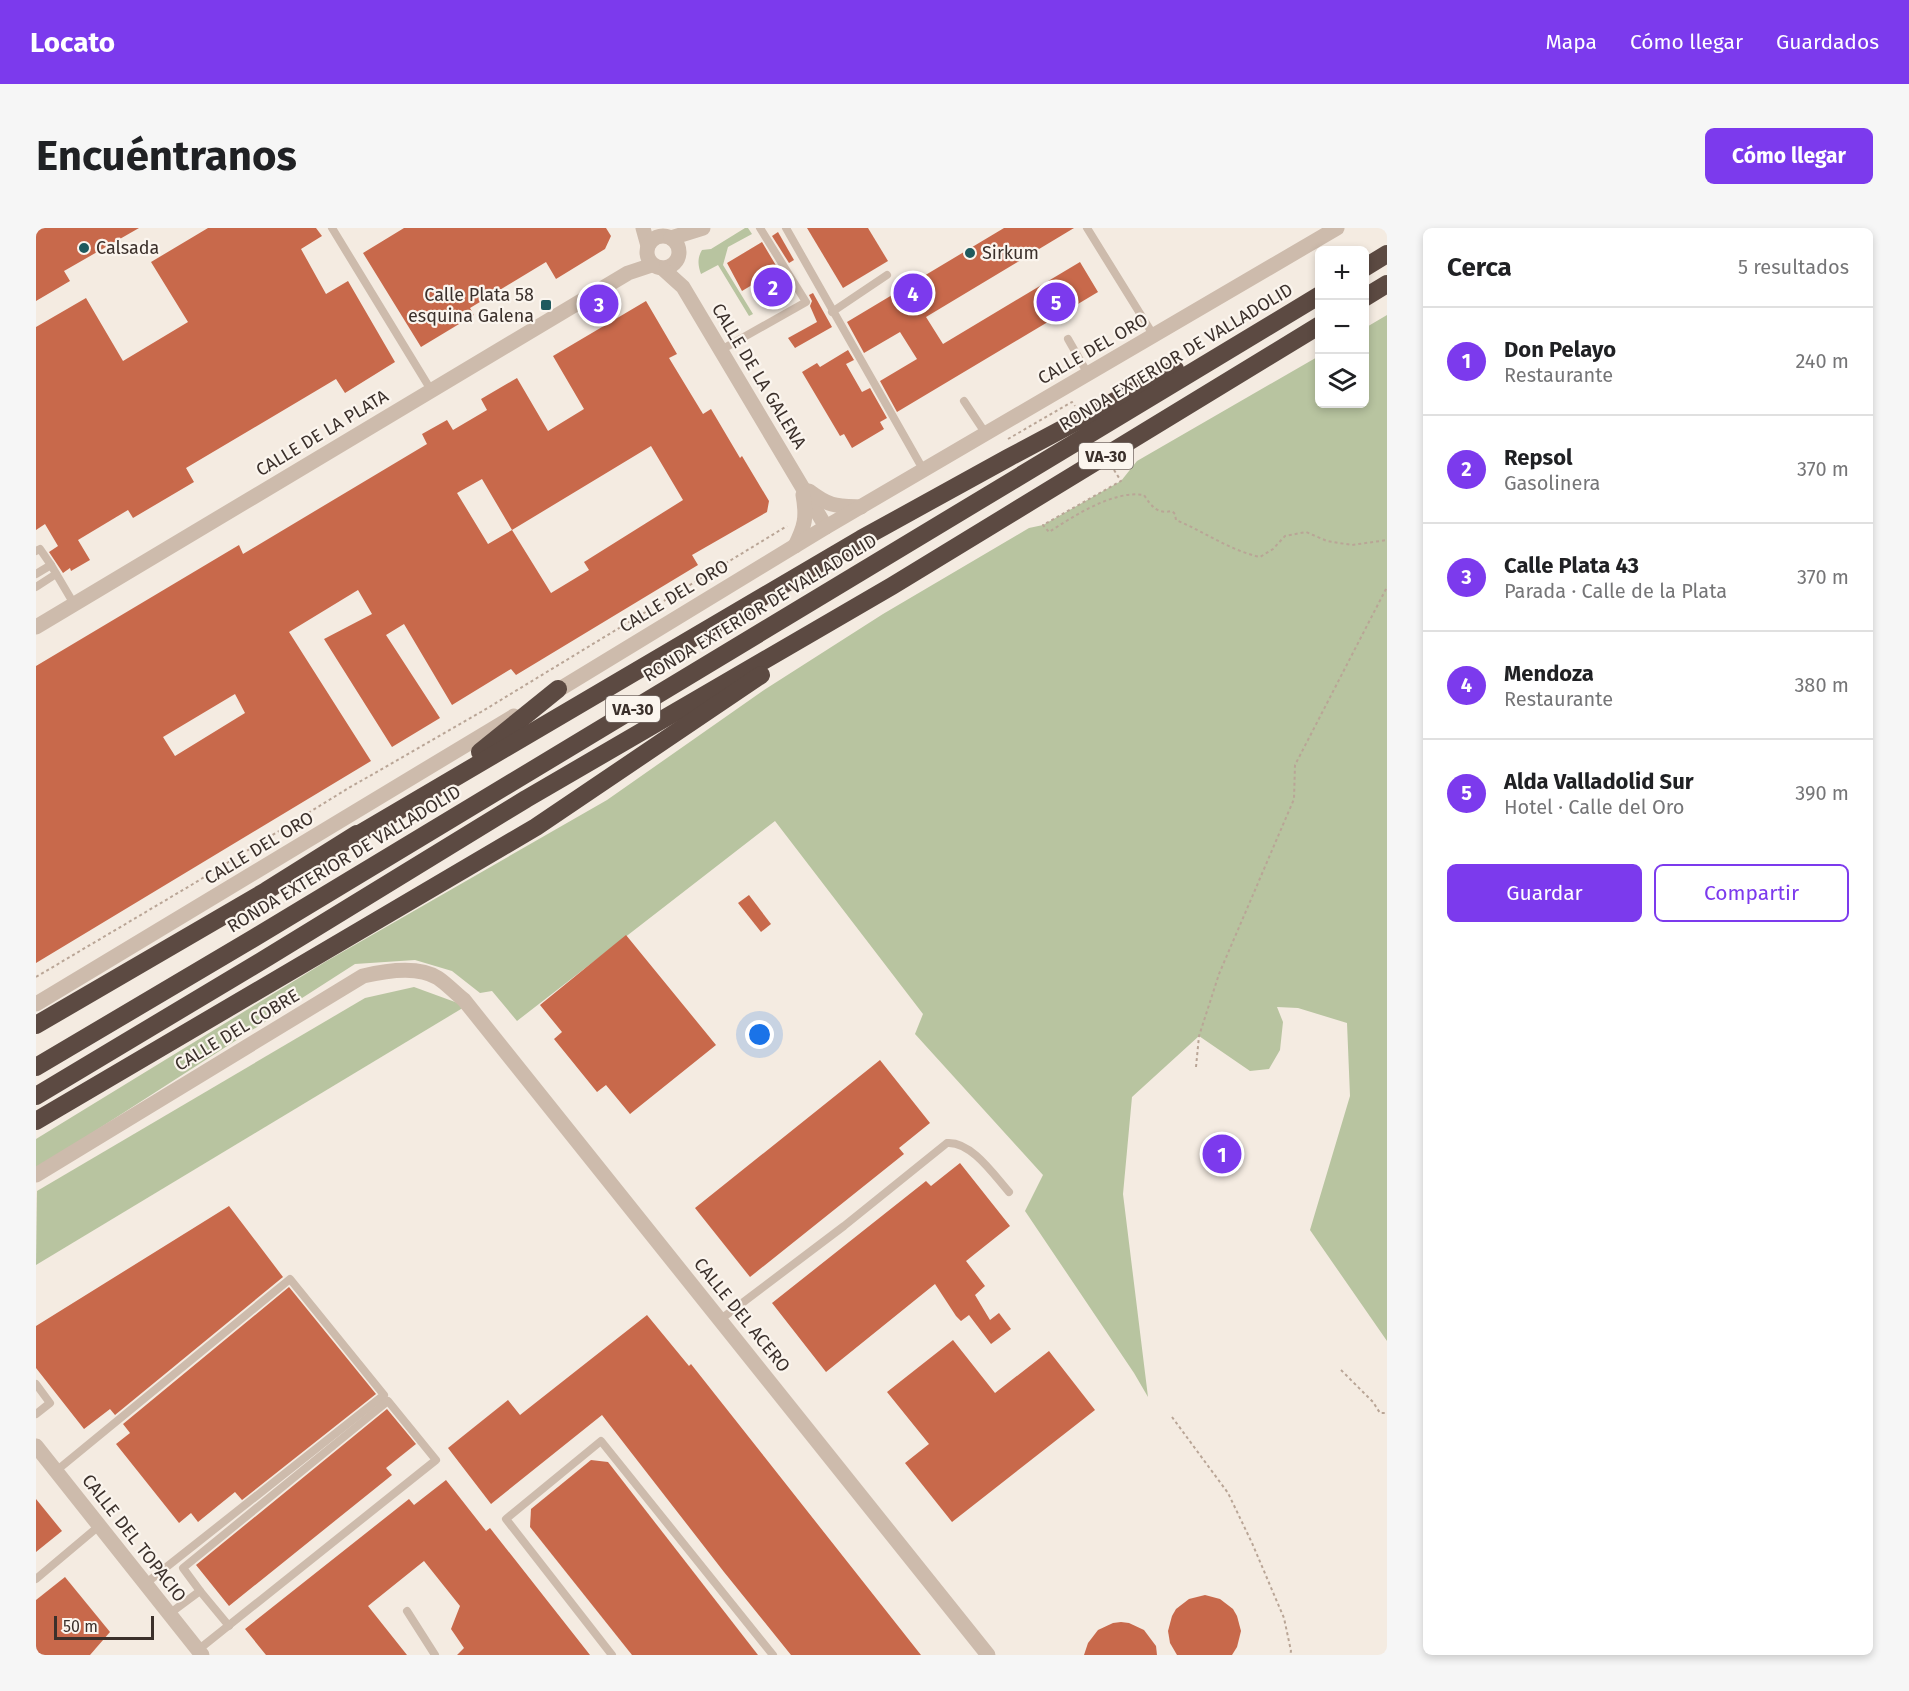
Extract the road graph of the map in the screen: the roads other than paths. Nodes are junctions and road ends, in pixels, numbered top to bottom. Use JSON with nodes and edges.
{"nodes":[{"id":1,"x":332,"y":228,"type":"edge"},
{"id":2,"x":644,"y":228,"type":"edge"},
{"id":3,"x":760,"y":228,"type":"edge"},
{"id":4,"x":786,"y":228,"type":"edge"},
{"id":5,"x":1087,"y":228,"type":"edge"},
{"id":6,"x":1336,"y":228,"type":"edge"},
{"id":7,"x":701,"y":229,"type":"edge"},
{"id":8,"x":661,"y":234,"type":"edge"},
{"id":9,"x":1387,"y":254,"type":"edge"},
{"id":10,"x":679,"y":255,"type":"junction"},
{"id":11,"x":652,"y":257,"type":"junction"},
{"id":12,"x":1369,"y":265,"type":"edge"},
{"id":13,"x":887,"y":275,"type":"dead end"},
{"id":14,"x":1387,"y":284,"type":"edge"},
{"id":15,"x":683,"y":287,"type":"junction"},
{"id":16,"x":1369,"y":295,"type":"edge"},
{"id":17,"x":1315,"y":298,"type":"edge"},
{"id":18,"x":832,"y":312,"type":"junction"},
{"id":19,"x":1315,"y":328,"type":"edge"},
{"id":20,"x":1154,"y":336,"type":"junction"},
{"id":21,"x":1068,"y":339,"type":"dead end"},
{"id":22,"x":1230,"y":349,"type":"junction"},
{"id":23,"x":721,"y":350,"type":"junction"},
{"id":24,"x":1088,"y":374,"type":"junction"},
{"id":25,"x":431,"y":390,"type":"junction"},
{"id":26,"x":964,"y":401,"type":"dead end"},
{"id":27,"x":986,"y":434,"type":"junction"},
{"id":28,"x":924,"y":471,"type":"junction"},
{"id":29,"x":802,"y":486,"type":"junction"},
{"id":30,"x":861,"y":507,"type":"junction"},
{"id":31,"x":826,"y":527,"type":"junction"},
{"id":32,"x":795,"y":546,"type":"junction"},
{"id":33,"x":36,"y":551,"type":"edge"},
{"id":34,"x":51,"y":565,"type":"junction"},
{"id":35,"x":36,"y":574,"type":"edge"},
{"id":36,"x":56,"y":574,"type":"junction"},
{"id":37,"x":892,"y":586,"type":"junction"},
{"id":38,"x":36,"y":587,"type":"edge"},
{"id":39,"x":74,"y":604,"type":"junction"},
{"id":40,"x":37,"y":624,"type":"edge"},
{"id":41,"x":558,"y":689,"type":"junction"},
{"id":42,"x":349,"y":840,"type":"junction"},
{"id":43,"x":464,"y":1000,"type":"joint"},
{"id":44,"x":36,"y":1004,"type":"edge"},
{"id":45,"x":36,"y":1025,"type":"edge"},
{"id":46,"x":36,"y":1067,"type":"edge"},
{"id":47,"x":36,"y":1096,"type":"edge"},
{"id":48,"x":36,"y":1121,"type":"edge"},
{"id":49,"x":36,"y":1175,"type":"edge"},
{"id":50,"x":1009,"y":1192,"type":"dead end"},
{"id":51,"x":721,"y":1319,"type":"junction"},
{"id":52,"x":36,"y":1384,"type":"edge"},
{"id":53,"x":36,"y":1414,"type":"edge"},
{"id":54,"x":36,"y":1446,"type":"edge"},
{"id":55,"x":56,"y":1471,"type":"junction"},
{"id":56,"x":99,"y":1526,"type":"junction"},
{"id":57,"x":36,"y":1578,"type":"edge"},
{"id":58,"x":144,"y":1584,"type":"junction"},
{"id":59,"x":200,"y":1590,"type":"junction"},
{"id":60,"x":407,"y":1611,"type":"dead end"},
{"id":61,"x":169,"y":1614,"type":"junction"},
{"id":62,"x":229,"y":1626,"type":"junction"},
{"id":63,"x":200,"y":1653,"type":"edge"},
{"id":64,"x":987,"y":1654,"type":"edge"},
{"id":65,"x":435,"y":1655,"type":"edge"},
{"id":66,"x":612,"y":1655,"type":"edge"},
{"id":67,"x":772,"y":1655,"type":"edge"}],
"edges":[{"from":1,"to":25,"type":"lane"},
{"from":2,"to":11,"type":"street"},
{"from":3,"to":23,"type":"lane"},
{"from":4,"to":18,"type":"lane"},
{"from":5,"to":20,"type":"lane"},
{"from":6,"to":20,"type":"street","name":"CALLE DEL ORO"},
{"from":7,"to":8,"type":"street"},
{"from":7,"to":10,"type":"street"},
{"from":8,"to":10,"type":"street"},
{"from":8,"to":11,"type":"street"},
{"from":9,"to":12,"type":"highway"},
{"from":10,"to":11,"type":"street"},
{"from":10,"to":15,"type":"street","name":"CALLE DE LA GALENA"},
{"from":11,"to":15,"type":"street","name":"CALLE DE LA GALENA"},
{"from":11,"to":25,"type":"street","name":"CALLE DE LA PLATA"},
{"from":13,"to":18,"type":"lane"},
{"from":14,"to":16,"type":"highway"},
{"from":15,"to":23,"type":"street","name":"CALLE DE LA GALENA"},
{"from":17,"to":22,"type":"highway","name":"RONDA EXTERIOR DE VALLADOLID","number":"VA-30"},
{"from":18,"to":28,"type":"lane"},
{"from":19,"to":37,"type":"highway","number":"VA-30"},
{"from":20,"to":24,"type":"street","name":"CALLE DEL ORO"},
{"from":21,"to":24,"type":"lane"},
{"from":22,"to":42,"type":"highway"},
{"from":22,"to":46,"type":"highway","name":"RONDA EXTERIOR DE VALLADOLID","number":"VA-30"},
{"from":23,"to":29,"type":"street","name":"CALLE DE LA GALENA"},
{"from":24,"to":27,"type":"street","name":"CALLE DEL ORO"},
{"from":25,"to":39,"type":"street","name":"CALLE DE LA PLATA"},
{"from":26,"to":27,"type":"lane"},
{"from":27,"to":28,"type":"street","name":"CALLE DEL ORO"},
{"from":28,"to":30,"type":"street","name":"CALLE DEL ORO"},
{"from":29,"to":30,"type":"street","name":"CALLE DE LA GALENA"},
{"from":29,"to":31,"type":"street","name":"CALLE DE LA GALENA"},
{"from":29,"to":32,"type":"street","name":"CALLE DE LA GALENA"},
{"from":30,"to":31,"type":"street","name":"CALLE DEL ORO"},
{"from":31,"to":32,"type":"street","name":"CALLE DEL ORO"},
{"from":32,"to":41,"type":"street","name":"CALLE DEL ORO"},
{"from":33,"to":34,"type":"lane"},
{"from":34,"to":35,"type":"lane"},
{"from":34,"to":36,"type":"lane"},
{"from":36,"to":38,"type":"lane"},
{"from":36,"to":39,"type":"lane"},
{"from":37,"to":47,"type":"highway","number":"VA-30"},
{"from":37,"to":48,"type":"highway"},
{"from":39,"to":40,"type":"street","name":"CALLE DE LA PLATA"},
{"from":41,"to":42,"type":"highway"},
{"from":41,"to":44,"type":"street","name":"CALLE DEL ORO"},
{"from":42,"to":45,"type":"highway"},
{"from":43,"to":49,"type":"street","name":"CALLE DEL COBRE"},
{"from":43,"to":51,"type":"street","name":"CALLE DEL ACERO"},
{"from":50,"to":51,"type":"lane"},
{"from":51,"to":64,"type":"street","name":"CALLE DEL ACERO"},
{"from":52,"to":53,"type":"lane"},
{"from":54,"to":55,"type":"street","name":"CALLE DEL TOPACIO"},
{"from":55,"to":56,"type":"street","name":"CALLE DEL TOPACIO"},
{"from":55,"to":58,"type":"lane"},
{"from":56,"to":57,"type":"lane"},
{"from":56,"to":58,"type":"street","name":"CALLE DEL TOPACIO"},
{"from":58,"to":61,"type":"street","name":"CALLE DEL TOPACIO"},
{"from":59,"to":61,"type":"lane"},
{"from":59,"to":62,"type":"lane"},
{"from":59,"to":62,"type":"lane"},
{"from":60,"to":65,"type":"lane"},
{"from":61,"to":63,"type":"street","name":"CALLE DEL TOPACIO"},
{"from":62,"to":63,"type":"lane"},
{"from":66,"to":67,"type":"lane"}]}
